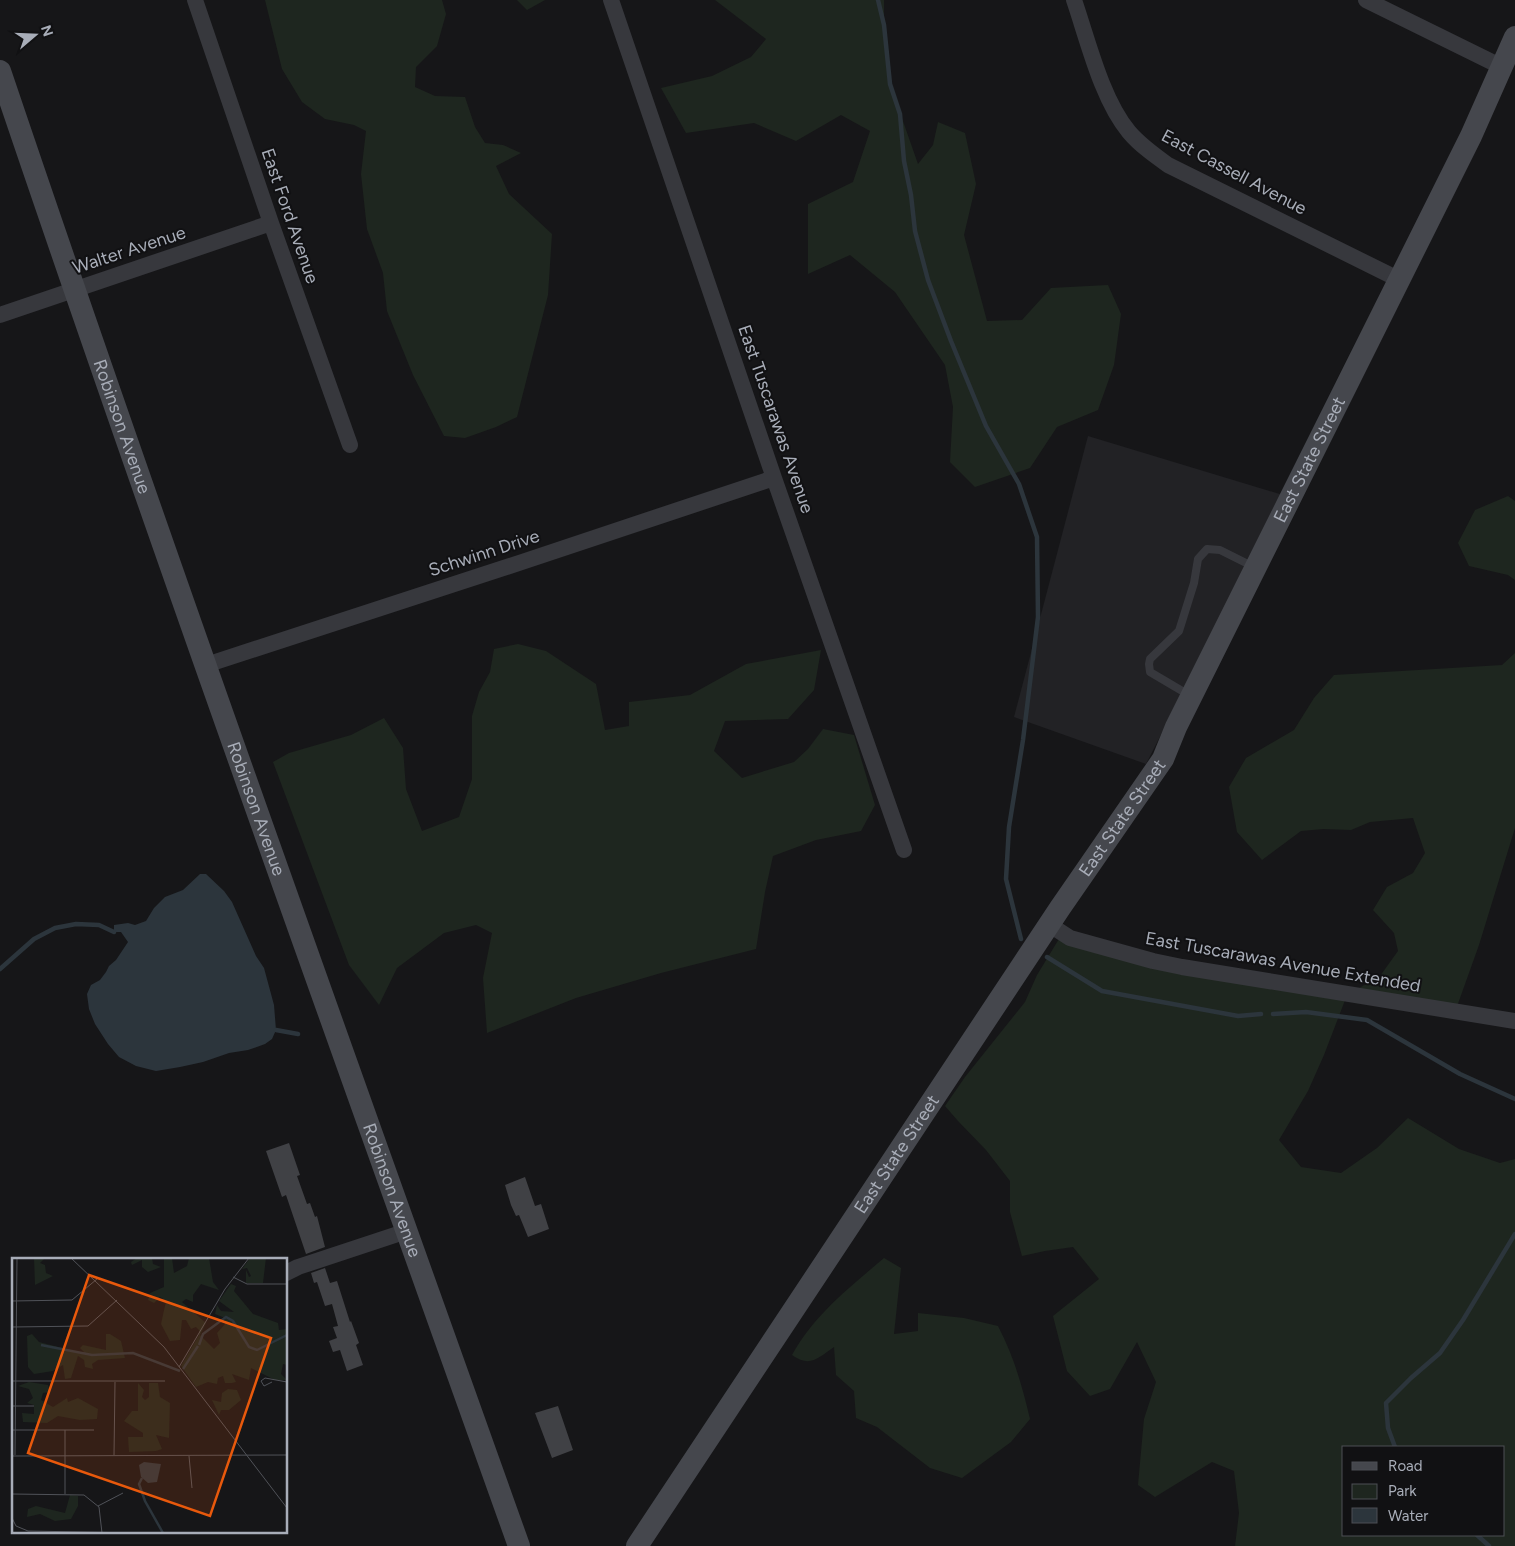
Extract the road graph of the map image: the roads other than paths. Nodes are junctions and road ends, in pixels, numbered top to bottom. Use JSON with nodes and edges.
{"nodes":[{"id":1,"x":195,"y":0,"type":"edge"},
{"id":2,"x":611,"y":0,"type":"edge"},
{"id":3,"x":1074,"y":0,"type":"edge"},
{"id":4,"x":1366,"y":0,"type":"edge"},
{"id":5,"x":1515,"y":37,"type":"edge"},
{"id":6,"x":1502,"y":67,"type":"junction"},
{"id":7,"x":0,"y":71,"type":"edge"},
{"id":8,"x":271,"y":223,"type":"junction"},
{"id":9,"x":1400,"y":280,"type":"junction"},
{"id":10,"x":74,"y":289,"type":"junction"},
{"id":11,"x":0,"y":315,"type":"edge"},
{"id":12,"x":350,"y":445,"type":"dead end"},
{"id":13,"x":774,"y":478,"type":"junction"},
{"id":14,"x":1256,"y":568,"type":"junction"},
{"id":15,"x":206,"y":665,"type":"junction"},
{"id":16,"x":1192,"y":697,"type":"junction"},
{"id":17,"x":904,"y":850,"type":"dead end"},
{"id":18,"x":1050,"y":925,"type":"junction"},
{"id":19,"x":1515,"y":1021,"type":"edge"},
{"id":20,"x":407,"y":1232,"type":"junction"},
{"id":21,"x":288,"y":1272,"type":"edge"},
{"id":22,"x":519,"y":1546,"type":"edge"},
{"id":23,"x":637,"y":1546,"type":"edge"}],
"edges":[{"from":1,"to":8,"type":"street","name":"East Ford Avenue"},
{"from":2,"to":13,"type":"street","name":"East Tuscarawas Avenue"},
{"from":3,"to":9,"type":"street","name":"East Cassell Avenue"},
{"from":4,"to":6,"type":"street"},
{"from":5,"to":6,"type":"street","name":"East State Street"},
{"from":6,"to":9,"type":"street","name":"East State Street"},
{"from":7,"to":10,"type":"street","name":"Robinson Avenue"},
{"from":8,"to":10,"type":"street","name":"Walter Avenue"},
{"from":8,"to":12,"type":"street","name":"East Ford Avenue"},
{"from":9,"to":14,"type":"street","name":"East State Street"},
{"from":10,"to":11,"type":"street","name":"Walter Avenue"},
{"from":10,"to":15,"type":"street","name":"Robinson Avenue"},
{"from":13,"to":15,"type":"street","name":"Schwinn Drive"},
{"from":13,"to":17,"type":"street","name":"East Tuscarawas Avenue"},
{"from":14,"to":16,"type":"street","name":"East State Street"},
{"from":14,"to":16,"type":"lane"},
{"from":15,"to":20,"type":"street","name":"Robinson Avenue"},
{"from":16,"to":18,"type":"street","name":"East State Street"},
{"from":18,"to":19,"type":"street","name":"East Tuscarawas Avenue Extended"},
{"from":18,"to":23,"type":"street","name":"East State Street"},
{"from":20,"to":21,"type":"street"},
{"from":20,"to":22,"type":"street","name":"Robinson Avenue"}]}
